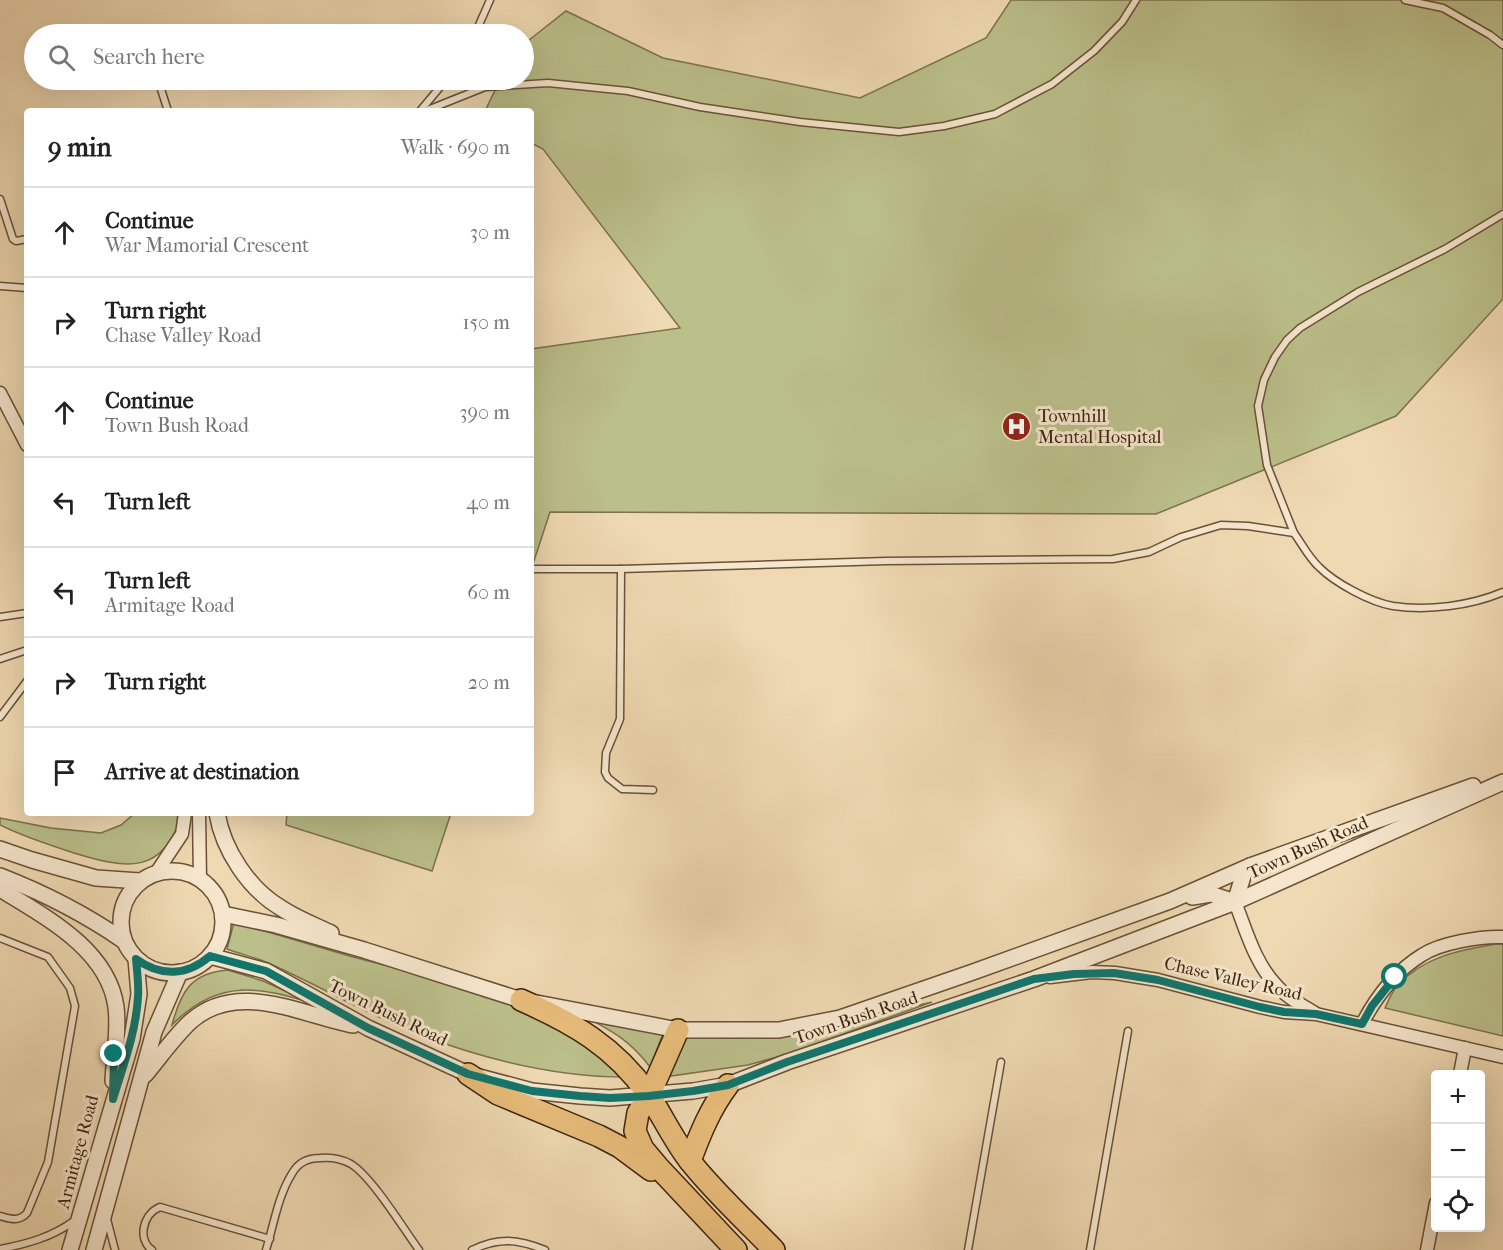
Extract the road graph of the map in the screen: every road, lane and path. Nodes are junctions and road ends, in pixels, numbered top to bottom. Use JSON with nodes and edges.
{"nodes":[{"id":1,"x":490,"y":0,"type":"edge"},
{"id":2,"x":1136,"y":0,"type":"edge"},
{"id":3,"x":1405,"y":0,"type":"edge"},
{"id":4,"x":479,"y":24,"type":"edge"},
{"id":5,"x":1503,"y":45,"type":"edge"},
{"id":6,"x":534,"y":84,"type":"edge"},
{"id":7,"x":161,"y":90,"type":"edge"},
{"id":8,"x":438,"y":90,"type":"edge"},
{"id":9,"x":478,"y":90,"type":"edge"},
{"id":10,"x":167,"y":108,"type":"edge"},
{"id":11,"x":423,"y":108,"type":"edge"},
{"id":12,"x":432,"y":108,"type":"edge"},
{"id":13,"x":0,"y":199,"type":"edge"},
{"id":14,"x":1503,"y":214,"type":"edge"},
{"id":15,"x":24,"y":240,"type":"edge"},
{"id":16,"x":0,"y":286,"type":"edge"},
{"id":17,"x":24,"y":288,"type":"edge"},
{"id":18,"x":0,"y":393,"type":"edge"},
{"id":19,"x":24,"y":439,"type":"edge"},
{"id":20,"x":1294,"y":533,"type":"junction"},
{"id":21,"x":534,"y":569,"type":"edge"},
{"id":22,"x":621,"y":569,"type":"junction"},
{"id":23,"x":1503,"y":592,"type":"edge"},
{"id":24,"x":24,"y":613,"type":"edge"},
{"id":25,"x":0,"y":617,"type":"edge"},
{"id":26,"x":24,"y":651,"type":"edge"},
{"id":27,"x":0,"y":659,"type":"edge"},
{"id":28,"x":24,"y":685,"type":"edge"},
{"id":29,"x":0,"y":717,"type":"edge"},
{"id":30,"x":1503,"y":775,"type":"edge"},
{"id":31,"x":1503,"y":782,"type":"edge"},
{"id":32,"x":653,"y":790,"type":"dead end"},
{"id":33,"x":185,"y":816,"type":"edge"},
{"id":34,"x":199,"y":816,"type":"edge"},
{"id":35,"x":218,"y":816,"type":"edge"},
{"id":36,"x":0,"y":849,"type":"edge"},
{"id":37,"x":1250,"y":866,"type":"junction"},
{"id":38,"x":156,"y":873,"type":"junction"},
{"id":39,"x":0,"y":876,"type":"edge"},
{"id":40,"x":200,"y":879,"type":"junction"},
{"id":41,"x":140,"y":881,"type":"junction"},
{"id":42,"x":0,"y":889,"type":"edge"},
{"id":43,"x":1170,"y":901,"type":"junction"},
{"id":44,"x":1235,"y":902,"type":"junction"},
{"id":45,"x":223,"y":914,"type":"junction"},
{"id":46,"x":0,"y":938,"type":"edge"},
{"id":47,"x":1503,"y":938,"type":"edge"},
{"id":48,"x":124,"y":942,"type":"junction"},
{"id":49,"x":364,"y":950,"type":"junction"},
{"id":50,"x":210,"y":956,"type":"junction"},
{"id":51,"x":136,"y":959,"type":"junction"},
{"id":52,"x":180,"y":972,"type":"junction"},
{"id":53,"x":1034,"y":979,"type":"junction"},
{"id":54,"x":521,"y":1000,"type":"junction"},
{"id":55,"x":1316,"y":1014,"type":"junction"},
{"id":56,"x":1362,"y":1024,"type":"junction"},
{"id":57,"x":368,"y":1028,"type":"junction"},
{"id":58,"x":678,"y":1030,"type":"junction"},
{"id":59,"x":1128,"y":1031,"type":"dead end"},
{"id":60,"x":1465,"y":1048,"type":"junction"},
{"id":61,"x":1503,"y":1057,"type":"edge"},
{"id":62,"x":1001,"y":1062,"type":"dead end"},
{"id":63,"x":1461,"y":1070,"type":"edge"},
{"id":64,"x":468,"y":1074,"type":"junction"},
{"id":65,"x":140,"y":1081,"type":"junction"},
{"id":66,"x":728,"y":1085,"type":"junction"},
{"id":67,"x":649,"y":1096,"type":"junction"},
{"id":68,"x":113,"y":1099,"type":"junction"},
{"id":69,"x":690,"y":1161,"type":"junction"},
{"id":70,"x":688,"y":1201,"type":"junction"},
{"id":71,"x":106,"y":1203,"type":"junction"},
{"id":72,"x":0,"y":1216,"type":"edge"},
{"id":73,"x":81,"y":1216,"type":"junction"},
{"id":74,"x":1431,"y":1226,"type":"edge"},
{"id":75,"x":270,"y":1239,"type":"junction"},
{"id":76,"x":0,"y":1249,"type":"edge"},
{"id":77,"x":70,"y":1250,"type":"edge"},
{"id":78,"x":94,"y":1250,"type":"edge"},
{"id":79,"x":115,"y":1250,"type":"edge"},
{"id":80,"x":152,"y":1250,"type":"edge"},
{"id":81,"x":266,"y":1250,"type":"edge"},
{"id":82,"x":419,"y":1250,"type":"edge"},
{"id":83,"x":472,"y":1250,"type":"edge"},
{"id":84,"x":545,"y":1250,"type":"edge"},
{"id":85,"x":736,"y":1250,"type":"edge"},
{"id":86,"x":774,"y":1250,"type":"edge"},
{"id":87,"x":968,"y":1250,"type":"edge"},
{"id":88,"x":1090,"y":1250,"type":"edge"},
{"id":89,"x":1426,"y":1250,"type":"edge"}],
"edges":[{"from":1,"to":4,"type":"lane"},
{"from":2,"to":6,"type":"lane"},
{"from":3,"to":5,"type":"lane"},
{"from":7,"to":10,"type":"lane"},
{"from":8,"to":11,"type":"lane"},
{"from":9,"to":12,"type":"lane"},
{"from":13,"to":15,"type":"lane"},
{"from":14,"to":20,"type":"lane"},
{"from":16,"to":17,"type":"lane"},
{"from":18,"to":19,"type":"street"},
{"from":20,"to":22,"type":"lane"},
{"from":20,"to":23,"type":"lane"},
{"from":21,"to":22,"type":"lane"},
{"from":22,"to":32,"type":"lane"},
{"from":24,"to":25,"type":"lane"},
{"from":26,"to":27,"type":"lane"},
{"from":28,"to":29,"type":"lane"},
{"from":30,"to":37,"type":"street","name":"Town Bush Road"},
{"from":31,"to":44,"type":"street","name":"Town Bush Road"},
{"from":33,"to":38,"type":"street"},
{"from":34,"to":40,"type":"street"},
{"from":35,"to":49,"type":"street"},
{"from":36,"to":41,"type":"street"},
{"from":37,"to":43,"type":"street","name":"Town Bush Road"},
{"from":37,"to":44,"type":"street"},
{"from":38,"to":40,"type":"street"},
{"from":38,"to":41,"type":"street"},
{"from":39,"to":48,"type":"street"},
{"from":40,"to":45,"type":"street"},
{"from":41,"to":48,"type":"street"},
{"from":42,"to":68,"type":"street"},
{"from":43,"to":44,"type":"street"},
{"from":43,"to":58,"type":"street","name":"Town Bush Road"},
{"from":44,"to":53,"type":"street","name":"Town Bush Road"},
{"from":44,"to":55,"type":"street","name":"Chase Valley Road"},
{"from":45,"to":49,"type":"street","name":"Town Bush Road"},
{"from":45,"to":50,"type":"street"},
{"from":46,"to":72,"type":"lane"},
{"from":47,"to":56,"type":"street"},
{"from":48,"to":51,"type":"street"},
{"from":49,"to":54,"type":"street","name":"Town Bush Road"},
{"from":50,"to":52,"type":"street"},
{"from":50,"to":57,"type":"street","name":"Town Bush Road"},
{"from":51,"to":52,"type":"street"},
{"from":51,"to":68,"type":"street","name":"Armitage Road"},
{"from":52,"to":65,"type":"street"},
{"from":53,"to":55,"type":"street","name":"Chase Valley Road"},
{"from":53,"to":66,"type":"street","name":"Town Bush Road"},
{"from":54,"to":58,"type":"street","name":"Town Bush Road"},
{"from":54,"to":67,"type":"highway"},
{"from":55,"to":56,"type":"street","name":"Chase Valley Road"},
{"from":56,"to":60,"type":"street","name":"Chase Valley Road"},
{"from":57,"to":64,"type":"street","name":"Town Bush Road"},
{"from":57,"to":65,"type":"street"},
{"from":58,"to":67,"type":"highway"},
{"from":59,"to":88,"type":"lane"},
{"from":60,"to":61,"type":"street","name":"Chase Valley Road"},
{"from":60,"to":63,"type":"street"},
{"from":62,"to":87,"type":"lane"},
{"from":64,"to":67,"type":"street","name":"Town Bush Road"},
{"from":64,"to":70,"type":"highway"},
{"from":65,"to":71,"type":"street"},
{"from":66,"to":67,"type":"street","name":"Town Bush Road"},
{"from":66,"to":69,"type":"highway"},
{"from":67,"to":69,"type":"highway"},
{"from":67,"to":70,"type":"highway"},
{"from":68,"to":73,"type":"street","name":"Armitage Road"},
{"from":69,"to":86,"type":"highway"},
{"from":70,"to":85,"type":"highway"},
{"from":71,"to":78,"type":"street"},
{"from":71,"to":79,"type":"lane"},
{"from":73,"to":76,"type":"lane"},
{"from":73,"to":77,"type":"street","name":"Armitage Road"},
{"from":74,"to":89,"type":"street"},
{"from":75,"to":80,"type":"lane"},
{"from":75,"to":81,"type":"lane"},
{"from":75,"to":82,"type":"lane"},
{"from":83,"to":84,"type":"lane"}]}
